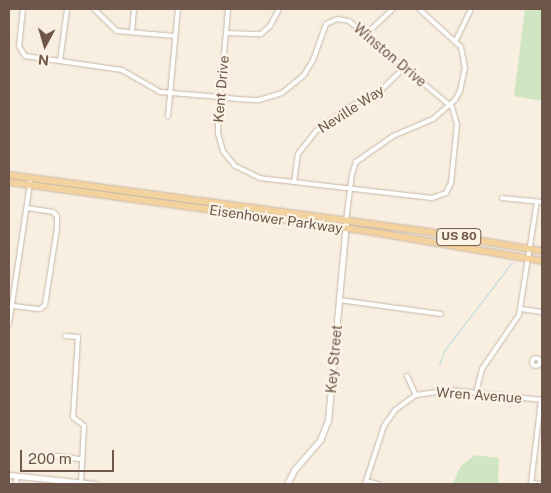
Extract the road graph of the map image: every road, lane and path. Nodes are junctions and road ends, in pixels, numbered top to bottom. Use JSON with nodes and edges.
{"nodes":[{"id":1,"x":23,"y":9,"type":"edge"},
{"id":2,"x":67,"y":9,"type":"edge"},
{"id":3,"x":94,"y":9,"type":"edge"},
{"id":4,"x":134,"y":9,"type":"edge"},
{"id":5,"x":178,"y":9,"type":"edge"},
{"id":6,"x":228,"y":9,"type":"edge"},
{"id":7,"x":279,"y":9,"type":"edge"},
{"id":8,"x":393,"y":9,"type":"edge"},
{"id":9,"x":419,"y":9,"type":"edge"},
{"id":10,"x":471,"y":9,"type":"edge"},
{"id":11,"x":132,"y":32,"type":"junction"},
{"id":12,"x":226,"y":33,"type":"junction"},
{"id":13,"x":366,"y":34,"type":"junction"},
{"id":14,"x":175,"y":36,"type":"junction"},
{"id":15,"x":456,"y":40,"type":"junction"},
{"id":16,"x":60,"y":61,"type":"junction"},
{"id":17,"x":404,"y":67,"type":"junction"},
{"id":18,"x":170,"y":92,"type":"junction"},
{"id":19,"x":220,"y":97,"type":"junction"},
{"id":20,"x":450,"y":105,"type":"junction"},
{"id":21,"x":168,"y":116,"type":"dead end"},
{"id":22,"x":9,"y":176,"type":"edge"},
{"id":23,"x":9,"y":182,"type":"edge"},
{"id":24,"x":31,"y":182,"type":"junction"},
{"id":25,"x":294,"y":182,"type":"junction"},
{"id":26,"x":350,"y":189,"type":"junction"},
{"id":27,"x":502,"y":198,"type":"dead end"},
{"id":28,"x":540,"y":201,"type":"edge"},
{"id":29,"x":27,"y":208,"type":"junction"},
{"id":30,"x":346,"y":220,"type":"junction"},
{"id":31,"x":346,"y":228,"type":"junction"},
{"id":32,"x":530,"y":249,"type":"junction"},
{"id":33,"x":542,"y":251,"type":"edge"},
{"id":34,"x":529,"y":259,"type":"junction"},
{"id":35,"x":542,"y":261,"type":"edge"},
{"id":36,"x":339,"y":300,"type":"junction"},
{"id":37,"x":14,"y":306,"type":"junction"},
{"id":38,"x":521,"y":309,"type":"junction"},
{"id":39,"x":542,"y":312,"type":"edge"},
{"id":40,"x":441,"y":314,"type":"dead end"},
{"id":41,"x":9,"y":324,"type":"edge"},
{"id":42,"x":65,"y":336,"type":"dead end"},
{"id":43,"x":407,"y":376,"type":"dead end"},
{"id":44,"x":476,"y":393,"type":"junction"},
{"id":45,"x":416,"y":396,"type":"junction"},
{"id":46,"x":541,"y":400,"type":"edge"},
{"id":47,"x":56,"y":456,"type":"dead end"},
{"id":48,"x":82,"y":459,"type":"junction"},
{"id":49,"x":9,"y":475,"type":"edge"},
{"id":50,"x":17,"y":476,"type":"junction"},
{"id":51,"x":48,"y":482,"type":"edge"},
{"id":52,"x":81,"y":483,"type":"edge"},
{"id":53,"x":366,"y":483,"type":"edge"},
{"id":54,"x":16,"y":484,"type":"edge"},
{"id":55,"x":96,"y":484,"type":"edge"},
{"id":56,"x":287,"y":484,"type":"edge"},
{"id":57,"x":378,"y":484,"type":"edge"},
{"id":58,"x":531,"y":484,"type":"edge"},
{"id":59,"x":542,"y":484,"type":"edge"}],
"edges":[{"from":1,"to":16,"type":"street","name":"Winston Drive"},
{"from":2,"to":16,"type":"street"},
{"from":3,"to":11,"type":"street"},
{"from":4,"to":11,"type":"street"},
{"from":5,"to":14,"type":"street"},
{"from":6,"to":12,"type":"street","name":"Kent Drive"},
{"from":7,"to":12,"type":"street"},
{"from":8,"to":13,"type":"street"},
{"from":9,"to":15,"type":"street"},
{"from":10,"to":15,"type":"street"},
{"from":11,"to":14,"type":"street"},
{"from":12,"to":19,"type":"street","name":"Kent Drive"},
{"from":13,"to":17,"type":"street","name":"Winston Drive"},
{"from":13,"to":19,"type":"street","name":"Winston Drive"},
{"from":14,"to":18,"type":"street"},
{"from":15,"to":20,"type":"street"},
{"from":16,"to":18,"type":"street","name":"Winston Drive"},
{"from":17,"to":20,"type":"street","name":"Winston Drive"},
{"from":17,"to":25,"type":"street","name":"Neville Way"},
{"from":18,"to":19,"type":"street","name":"Winston Drive"},
{"from":18,"to":21,"type":"street"},
{"from":19,"to":25,"type":"street","name":"Kent Drive"},
{"from":20,"to":26,"type":"street"},
{"from":20,"to":26,"type":"street"},
{"from":22,"to":24,"type":"main road","name":"Eisenhower Parkway","number":"US 80"},
{"from":23,"to":24,"type":"main road","name":"Eisenhower Parkway","number":"US 80"},
{"from":24,"to":29,"type":"street"},
{"from":24,"to":30,"type":"main road","name":"Eisenhower Parkway","number":"US 80"},
{"from":24,"to":31,"type":"main road","name":"Eisenhower Parkway","number":"US 80"},
{"from":25,"to":26,"type":"street","name":"Kent Drive"},
{"from":26,"to":30,"type":"street"},
{"from":27,"to":28,"type":"street"},
{"from":28,"to":32,"type":"street"},
{"from":29,"to":37,"type":"street"},
{"from":29,"to":37,"type":"street"},
{"from":30,"to":31,"type":"street","name":"Key Street"},
{"from":30,"to":32,"type":"main road","name":"Eisenhower Parkway","number":"US 80"},
{"from":31,"to":34,"type":"main road","name":"Eisenhower Parkway","number":"US 80"},
{"from":31,"to":36,"type":"street","name":"Key Street"},
{"from":32,"to":33,"type":"main road","name":"Eisenhower Parkway","number":"US 80"},
{"from":32,"to":34,"type":"street"},
{"from":34,"to":35,"type":"main road","name":"Eisenhower Parkway","number":"US 80"},
{"from":34,"to":38,"type":"street"},
{"from":36,"to":40,"type":"street"},
{"from":36,"to":56,"type":"street","name":"Key Street"},
{"from":37,"to":41,"type":"street"},
{"from":38,"to":39,"type":"street"},
{"from":38,"to":44,"type":"street"},
{"from":42,"to":48,"type":"street"},
{"from":43,"to":45,"type":"street","name":"Wren Avenue"},
{"from":44,"to":45,"type":"street","name":"Wren Avenue"},
{"from":44,"to":46,"type":"street","name":"Wren Avenue"},
{"from":45,"to":53,"type":"street","name":"Wren Avenue"},
{"from":46,"to":58,"type":"street"},
{"from":47,"to":48,"type":"street"},
{"from":48,"to":52,"type":"street"},
{"from":49,"to":50,"type":"street"},
{"from":50,"to":51,"type":"street"},
{"from":50,"to":54,"type":"street"},
{"from":51,"to":52,"type":"street"},
{"from":52,"to":55,"type":"street"},
{"from":53,"to":57,"type":"street","name":"Wren Avenue"},
{"from":58,"to":59,"type":"street"}]}
